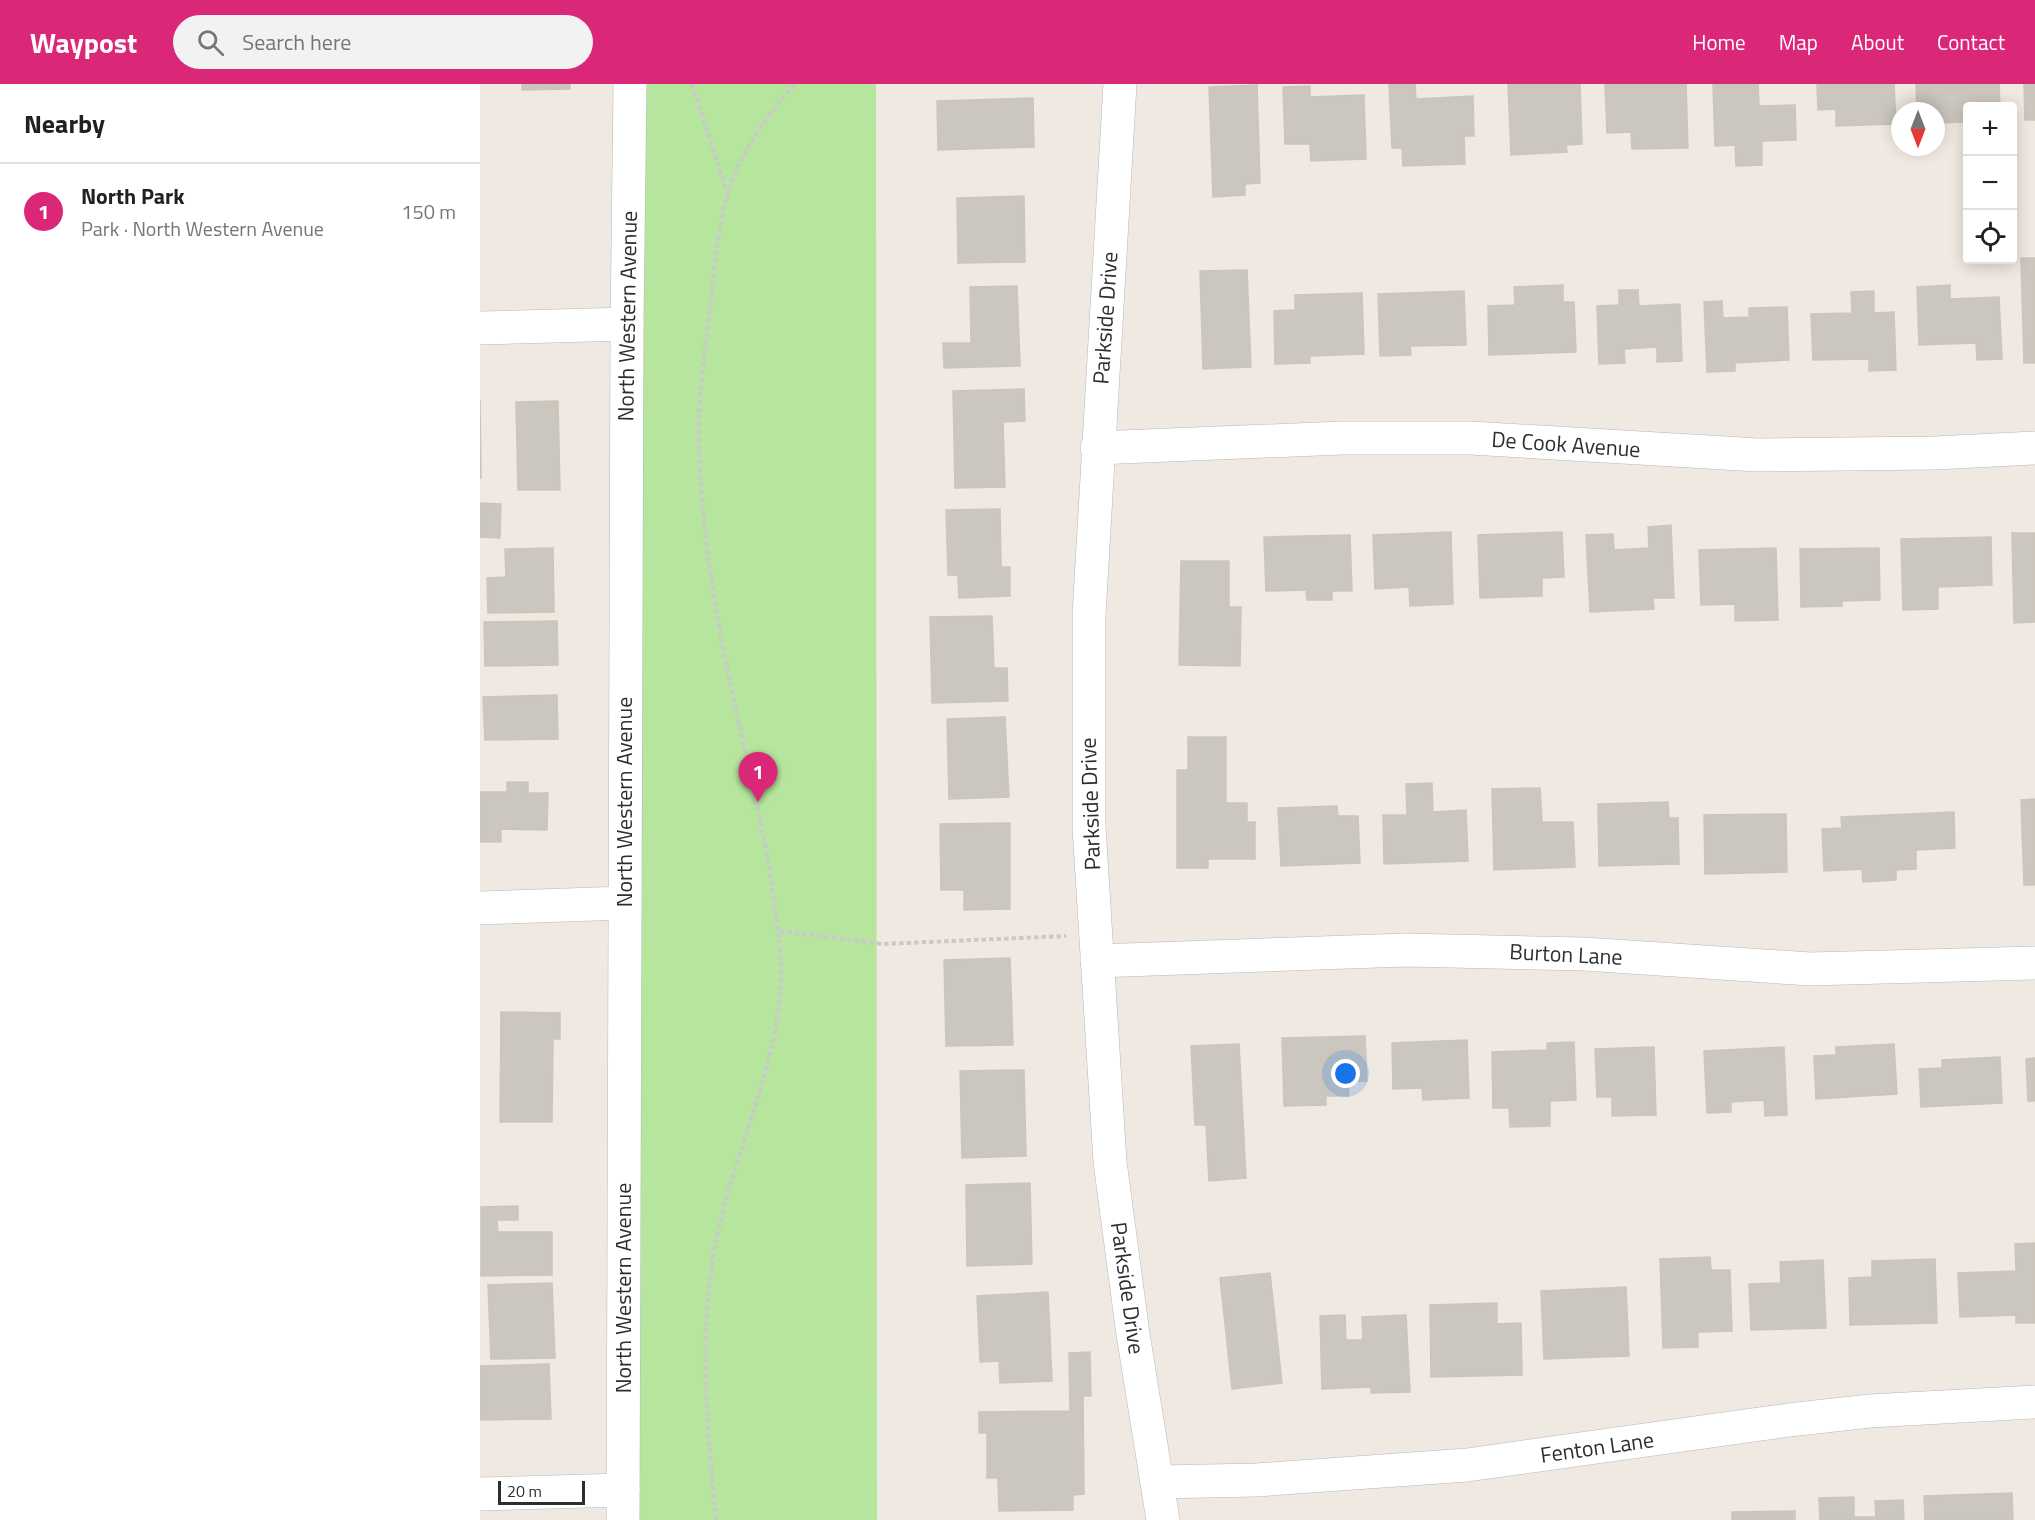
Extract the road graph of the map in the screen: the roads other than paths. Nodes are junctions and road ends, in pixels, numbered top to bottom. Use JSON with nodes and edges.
{"nodes":[{"id":1,"x":630,"y":84,"type":"edge"},
{"id":2,"x":1120,"y":84,"type":"edge"},
{"id":3,"x":627,"y":324,"type":"junction"},
{"id":4,"x":480,"y":328,"type":"edge"},
{"id":5,"x":1097,"y":448,"type":"junction"},
{"id":6,"x":2035,"y":448,"type":"edge"},
{"id":7,"x":624,"y":903,"type":"junction"},
{"id":8,"x":480,"y":908,"type":"edge"},
{"id":9,"x":1096,"y":948,"type":"junction"},
{"id":10,"x":2035,"y":963,"type":"edge"},
{"id":11,"x":2035,"y":1402,"type":"edge"},
{"id":12,"x":1158,"y":1482,"type":"junction"},
{"id":13,"x":480,"y":1494,"type":"edge"},
{"id":14,"x":623,"y":1505,"type":"edge"},
{"id":15,"x":1163,"y":1520,"type":"edge"}],
"edges":[{"from":1,"to":3,"type":"street","name":"North Western Avenue"},
{"from":2,"to":5,"type":"street","name":"Parkside Drive"},
{"from":3,"to":4,"type":"street"},
{"from":3,"to":7,"type":"street","name":"North Western Avenue"},
{"from":5,"to":6,"type":"street","name":"De Cook Avenue"},
{"from":5,"to":9,"type":"street","name":"Parkside Drive"},
{"from":7,"to":8,"type":"street"},
{"from":7,"to":14,"type":"street","name":"North Western Avenue"},
{"from":9,"to":10,"type":"street","name":"Burton Lane"},
{"from":9,"to":12,"type":"street","name":"Parkside Drive"},
{"from":11,"to":12,"type":"street","name":"Fenton Lane"},
{"from":12,"to":15,"type":"street","name":"Parkside Drive"},
{"from":13,"to":14,"type":"street"}]}
